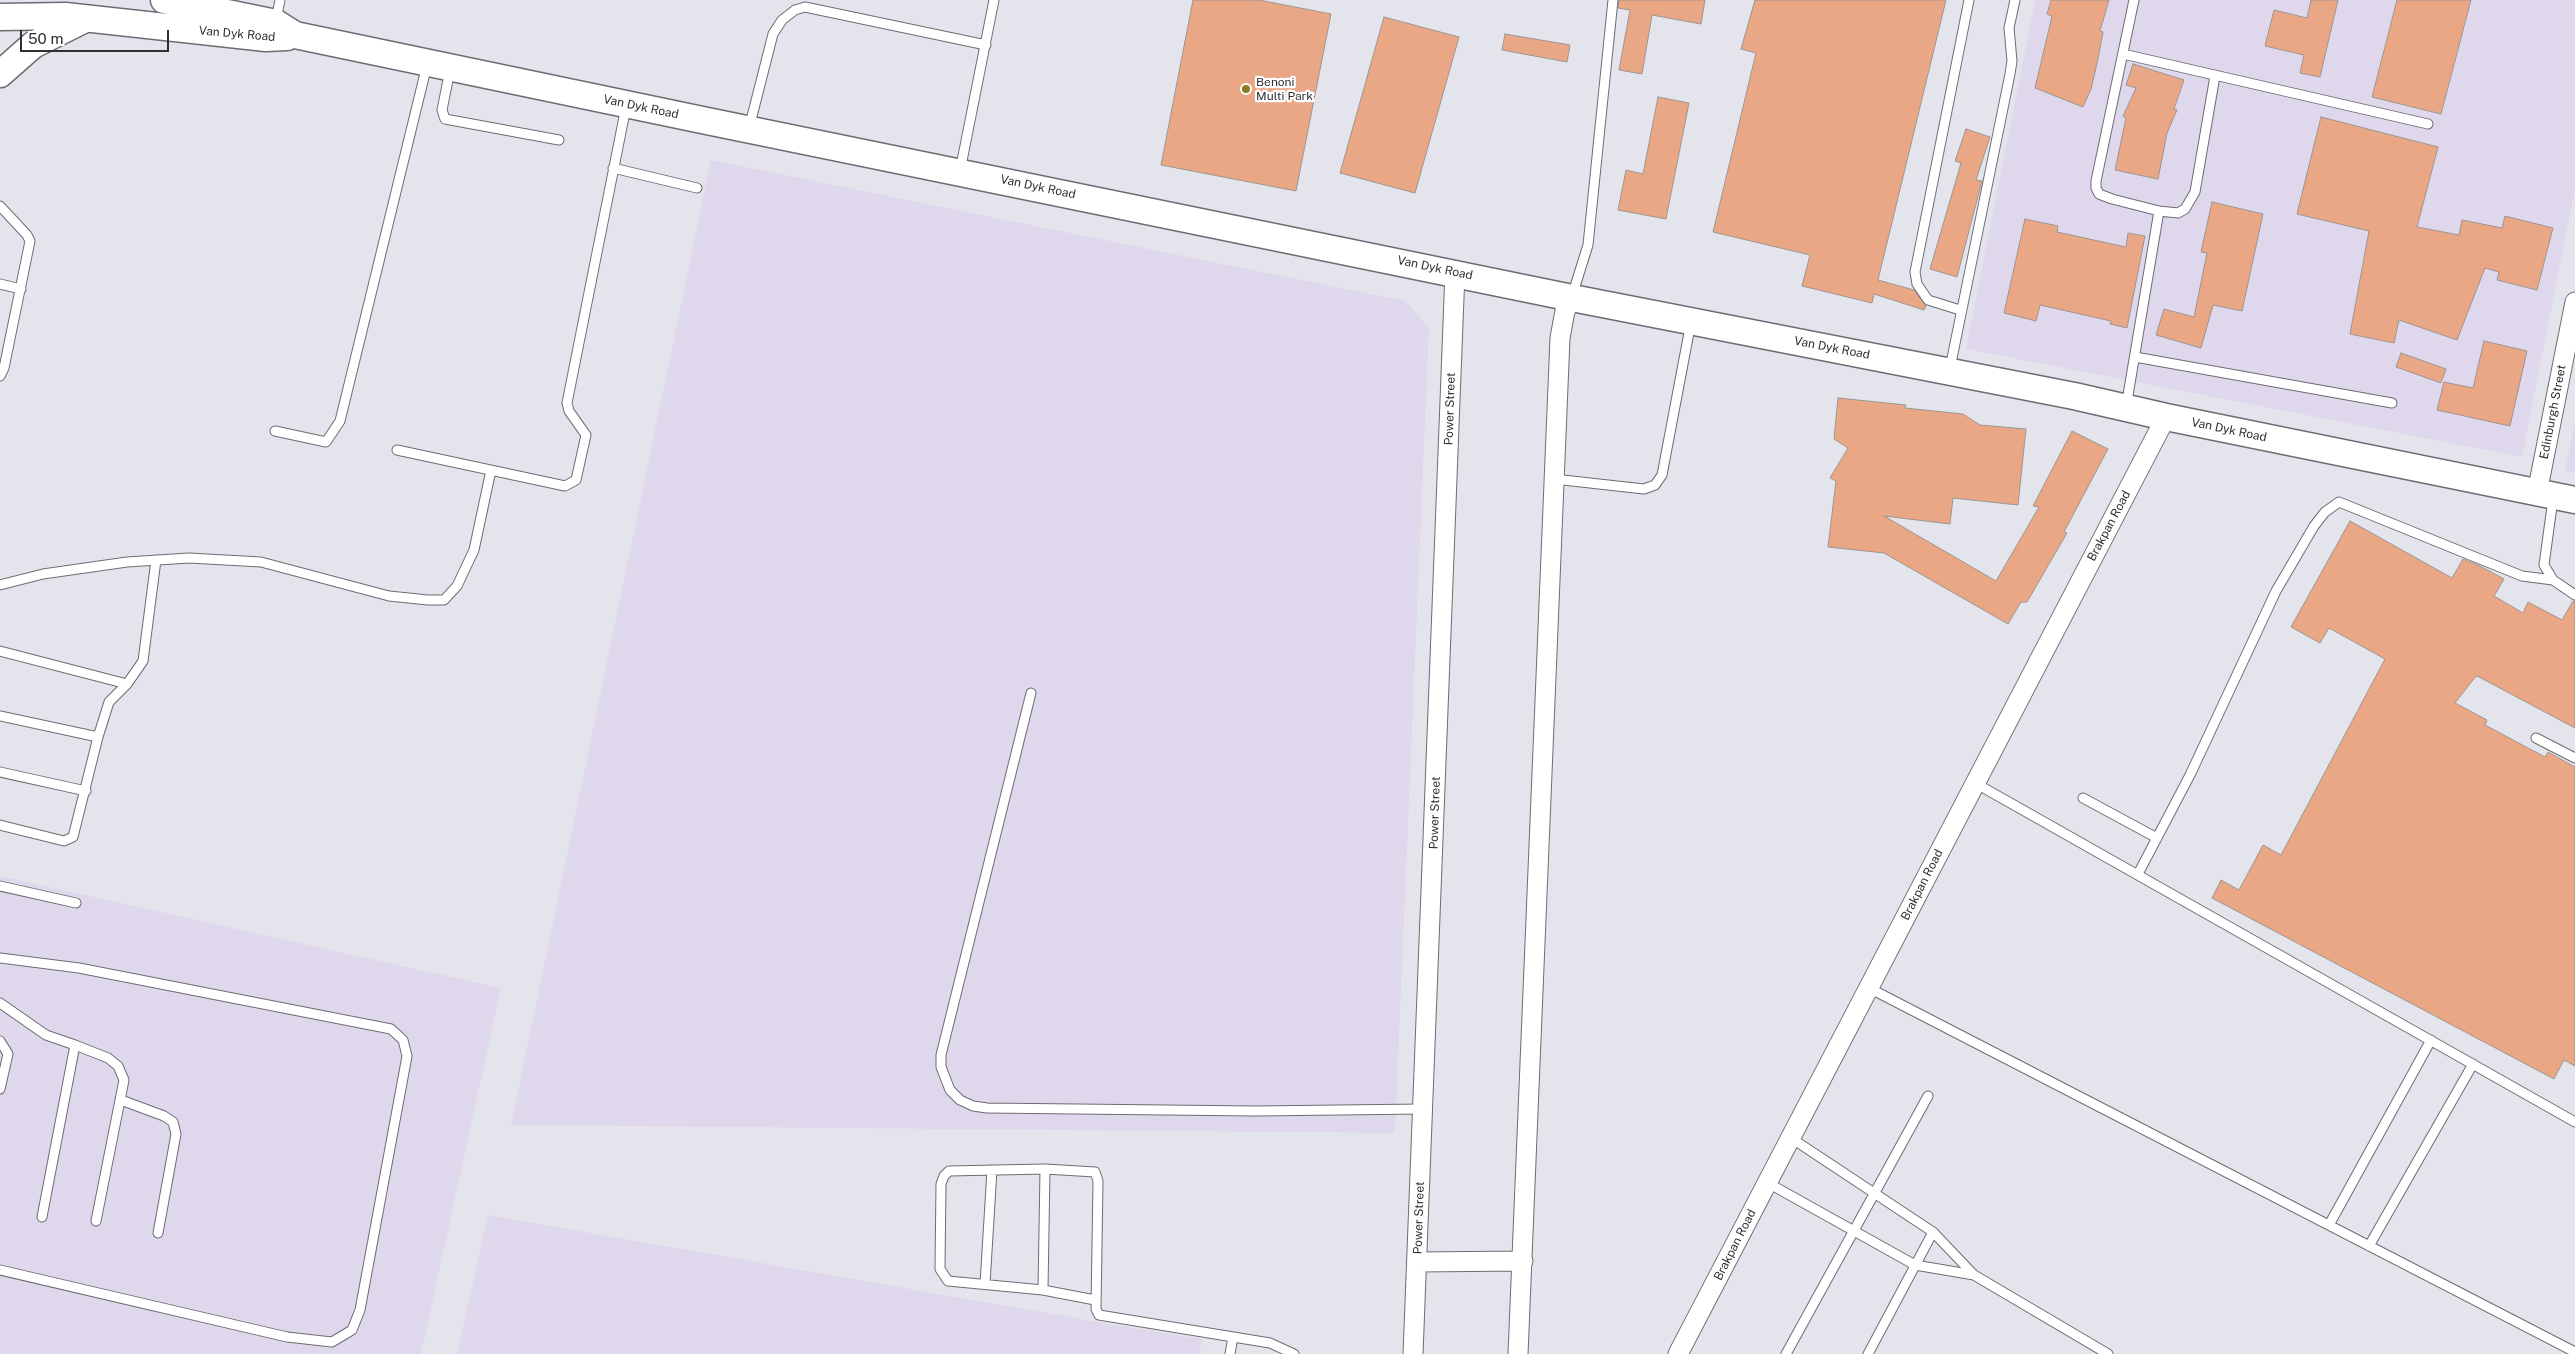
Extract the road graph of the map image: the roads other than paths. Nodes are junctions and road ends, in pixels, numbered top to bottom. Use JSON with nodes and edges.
{"nodes":[{"id":1,"x":164,"y":0,"type":"edge"},
{"id":2,"x":994,"y":0,"type":"edge"},
{"id":3,"x":1613,"y":0,"type":"edge"},
{"id":4,"x":1970,"y":0,"type":"edge"},
{"id":5,"x":2015,"y":0,"type":"edge"},
{"id":6,"x":2134,"y":0,"type":"edge"},
{"id":7,"x":0,"y":17,"type":"edge"},
{"id":8,"x":88,"y":18,"type":"junction"},
{"id":9,"x":284,"y":19,"type":"edge"},
{"id":10,"x":986,"y":45,"type":"junction"},
{"id":11,"x":2123,"y":54,"type":"junction"},
{"id":12,"x":439,"y":65,"type":"junction"},
{"id":13,"x":0,"y":74,"type":"edge"},
{"id":14,"x":2215,"y":76,"type":"junction"},
{"id":15,"x":627,"y":104,"type":"junction"},
{"id":16,"x":2428,"y":124,"type":"dead end"},
{"id":17,"x":749,"y":128,"type":"junction"},
{"id":18,"x":559,"y":140,"type":"dead end"},
{"id":19,"x":613,"y":168,"type":"junction"},
{"id":20,"x":960,"y":171,"type":"junction"},
{"id":21,"x":697,"y":188,"type":"dead end"},
{"id":22,"x":0,"y":206,"type":"edge"},
{"id":23,"x":2159,"y":211,"type":"junction"},
{"id":24,"x":1456,"y":272,"type":"junction"},
{"id":25,"x":0,"y":284,"type":"edge"},
{"id":26,"x":21,"y":289,"type":"junction"},
{"id":27,"x":1572,"y":298,"type":"junction"},
{"id":28,"x":2575,"y":302,"type":"edge"},
{"id":29,"x":1960,"y":310,"type":"junction"},
{"id":30,"x":1691,"y":321,"type":"junction"},
{"id":31,"x":2572,"y":332,"type":"edge"},
{"id":32,"x":2135,"y":357,"type":"junction"},
{"id":33,"x":1950,"y":371,"type":"junction"},
{"id":34,"x":0,"y":376,"type":"edge"},
{"id":35,"x":2392,"y":403,"type":"dead end"},
{"id":36,"x":2126,"y":407,"type":"junction"},
{"id":37,"x":2166,"y":417,"type":"junction"},
{"id":38,"x":275,"y":431,"type":"dead end"},
{"id":39,"x":397,"y":450,"type":"dead end"},
{"id":40,"x":491,"y":470,"type":"junction"},
{"id":41,"x":1554,"y":479,"type":"junction"},
{"id":42,"x":2555,"y":496,"type":"edge"},
{"id":43,"x":156,"y":560,"type":"junction"},
{"id":44,"x":2553,"y":580,"type":"junction"},
{"id":45,"x":0,"y":585,"type":"edge"},
{"id":46,"x":2575,"y":594,"type":"edge"},
{"id":47,"x":0,"y":651,"type":"edge"},
{"id":48,"x":127,"y":684,"type":"junction"},
{"id":49,"x":1031,"y":693,"type":"dead end"},
{"id":50,"x":0,"y":716,"type":"edge"},
{"id":51,"x":98,"y":737,"type":"junction"},
{"id":52,"x":2536,"y":738,"type":"dead end"},
{"id":53,"x":2575,"y":758,"type":"edge"},
{"id":54,"x":0,"y":772,"type":"edge"},
{"id":55,"x":1976,"y":783,"type":"junction"},
{"id":56,"x":86,"y":791,"type":"junction"},
{"id":57,"x":2082,"y":798,"type":"dead end"},
{"id":58,"x":0,"y":825,"type":"edge"},
{"id":59,"x":2157,"y":838,"type":"junction"},
{"id":60,"x":2138,"y":874,"type":"junction"},
{"id":61,"x":0,"y":886,"type":"edge"},
{"id":62,"x":76,"y":903,"type":"dead end"},
{"id":63,"x":0,"y":958,"type":"edge"},
{"id":64,"x":1869,"y":988,"type":"junction"},
{"id":65,"x":0,"y":1003,"type":"edge"},
{"id":66,"x":2431,"y":1040,"type":"junction"},
{"id":67,"x":0,"y":1041,"type":"edge"},
{"id":68,"x":75,"y":1046,"type":"junction"},
{"id":69,"x":2473,"y":1064,"type":"junction"},
{"id":70,"x":0,"y":1088,"type":"edge"},
{"id":71,"x":1928,"y":1096,"type":"dead end"},
{"id":72,"x":121,"y":1100,"type":"junction"},
{"id":73,"x":1423,"y":1109,"type":"junction"},
{"id":74,"x":2575,"y":1122,"type":"edge"},
{"id":75,"x":1791,"y":1138,"type":"junction"},
{"id":76,"x":1045,"y":1169,"type":"junction"},
{"id":77,"x":992,"y":1170,"type":"junction"},
{"id":78,"x":1768,"y":1183,"type":"junction"},
{"id":79,"x":1874,"y":1191,"type":"junction"},
{"id":80,"x":42,"y":1217,"type":"dead end"},
{"id":81,"x":96,"y":1221,"type":"dead end"},
{"id":82,"x":2329,"y":1225,"type":"junction"},
{"id":83,"x":1853,"y":1231,"type":"junction"},
{"id":84,"x":1933,"y":1232,"type":"junction"},
{"id":85,"x":158,"y":1233,"type":"dead end"},
{"id":86,"x":2369,"y":1246,"type":"junction"},
{"id":87,"x":1523,"y":1261,"type":"junction"},
{"id":88,"x":1417,"y":1262,"type":"junction"},
{"id":89,"x":1915,"y":1265,"type":"junction"},
{"id":90,"x":0,"y":1270,"type":"edge"},
{"id":91,"x":1974,"y":1275,"type":"junction"},
{"id":92,"x":985,"y":1284,"type":"junction"},
{"id":93,"x":1043,"y":1290,"type":"junction"},
{"id":94,"x":1095,"y":1300,"type":"junction"},
{"id":95,"x":1233,"y":1337,"type":"junction"},
{"id":96,"x":2575,"y":1352,"type":"edge"},
{"id":97,"x":1230,"y":1354,"type":"edge"},
{"id":98,"x":1294,"y":1354,"type":"edge"},
{"id":99,"x":1413,"y":1354,"type":"edge"},
{"id":100,"x":1518,"y":1354,"type":"edge"},
{"id":101,"x":1678,"y":1354,"type":"edge"},
{"id":102,"x":1786,"y":1354,"type":"edge"},
{"id":103,"x":1868,"y":1354,"type":"edge"},
{"id":104,"x":2108,"y":1354,"type":"edge"}],
"edges":[{"from":1,"to":9,"type":"main road","name":"Van Dyk Road"},
{"from":2,"to":10,"type":"lane"},
{"from":3,"to":27,"type":"lane"},
{"from":4,"to":29,"type":"lane"},
{"from":5,"to":29,"type":"lane"},
{"from":6,"to":11,"type":"lane"},
{"from":7,"to":8,"type":"main road","name":"Van Dyk Road"},
{"from":8,"to":9,"type":"main road","name":"Van Dyk Road"},
{"from":8,"to":13,"type":"main road"},
{"from":9,"to":12,"type":"main road","name":"Van Dyk Road"},
{"from":10,"to":17,"type":"lane"},
{"from":10,"to":20,"type":"lane"},
{"from":11,"to":14,"type":"lane"},
{"from":11,"to":23,"type":"lane"},
{"from":12,"to":15,"type":"main road","name":"Van Dyk Road"},
{"from":12,"to":18,"type":"lane"},
{"from":12,"to":38,"type":"lane"},
{"from":14,"to":16,"type":"lane"},
{"from":14,"to":23,"type":"lane"},
{"from":15,"to":17,"type":"main road","name":"Van Dyk Road"},
{"from":15,"to":19,"type":"lane"},
{"from":17,"to":20,"type":"main road","name":"Van Dyk Road"},
{"from":19,"to":21,"type":"lane"},
{"from":19,"to":40,"type":"lane"},
{"from":20,"to":24,"type":"main road","name":"Van Dyk Road"},
{"from":22,"to":26,"type":"lane"},
{"from":23,"to":32,"type":"lane"},
{"from":24,"to":27,"type":"main road","name":"Van Dyk Road"},
{"from":24,"to":73,"type":"street","name":"Power Street"},
{"from":25,"to":26,"type":"lane"},
{"from":26,"to":34,"type":"lane"},
{"from":27,"to":30,"type":"main road","name":"Van Dyk Road"},
{"from":27,"to":41,"type":"street"},
{"from":28,"to":31,"type":"street","name":"Edinburgh Street"},
{"from":29,"to":33,"type":"lane"},
{"from":30,"to":33,"type":"main road","name":"Van Dyk Road"},
{"from":30,"to":41,"type":"lane"},
{"from":31,"to":42,"type":"street","name":"Edinburgh Street"},
{"from":32,"to":35,"type":"lane"},
{"from":32,"to":36,"type":"lane"},
{"from":33,"to":36,"type":"main road","name":"Van Dyk Road"},
{"from":36,"to":37,"type":"main road","name":"Van Dyk Road"},
{"from":37,"to":42,"type":"main road","name":"Van Dyk Road"},
{"from":37,"to":55,"type":"street","name":"Brakpan Road"},
{"from":39,"to":40,"type":"lane"},
{"from":40,"to":43,"type":"lane"},
{"from":41,"to":87,"type":"street"},
{"from":42,"to":44,"type":"lane"},
{"from":43,"to":45,"type":"lane"},
{"from":43,"to":48,"type":"lane"},
{"from":44,"to":46,"type":"lane"},
{"from":44,"to":59,"type":"lane"},
{"from":47,"to":48,"type":"lane"},
{"from":48,"to":51,"type":"lane"},
{"from":49,"to":73,"type":"lane"},
{"from":50,"to":51,"type":"lane"},
{"from":51,"to":56,"type":"lane"},
{"from":52,"to":53,"type":"lane"},
{"from":54,"to":56,"type":"lane"},
{"from":55,"to":60,"type":"lane"},
{"from":55,"to":64,"type":"street","name":"Brakpan Road"},
{"from":56,"to":58,"type":"lane"},
{"from":57,"to":59,"type":"lane"},
{"from":59,"to":60,"type":"lane"},
{"from":60,"to":66,"type":"lane"},
{"from":61,"to":62,"type":"lane"},
{"from":63,"to":90,"type":"lane"},
{"from":64,"to":75,"type":"street","name":"Brakpan Road"},
{"from":64,"to":82,"type":"lane"},
{"from":65,"to":68,"type":"lane"},
{"from":66,"to":69,"type":"lane"},
{"from":66,"to":82,"type":"lane"},
{"from":67,"to":70,"type":"lane"},
{"from":68,"to":72,"type":"lane"},
{"from":68,"to":80,"type":"lane"},
{"from":69,"to":74,"type":"lane"},
{"from":69,"to":86,"type":"lane"},
{"from":71,"to":79,"type":"lane"},
{"from":72,"to":81,"type":"lane"},
{"from":72,"to":85,"type":"lane"},
{"from":73,"to":88,"type":"street","name":"Power Street"},
{"from":75,"to":78,"type":"street","name":"Brakpan Road"},
{"from":75,"to":79,"type":"lane"},
{"from":76,"to":77,"type":"lane"},
{"from":76,"to":93,"type":"lane"},
{"from":76,"to":94,"type":"lane"},
{"from":77,"to":92,"type":"lane"},
{"from":77,"to":92,"type":"lane"},
{"from":78,"to":83,"type":"lane"},
{"from":78,"to":101,"type":"street","name":"Brakpan Road"},
{"from":79,"to":83,"type":"lane"},
{"from":79,"to":84,"type":"lane"},
{"from":82,"to":86,"type":"lane"},
{"from":83,"to":89,"type":"lane"},
{"from":83,"to":102,"type":"lane"},
{"from":84,"to":89,"type":"lane"},
{"from":84,"to":91,"type":"lane"},
{"from":86,"to":96,"type":"lane"},
{"from":87,"to":88,"type":"street"},
{"from":87,"to":100,"type":"street"},
{"from":88,"to":99,"type":"street","name":"Power Street"},
{"from":89,"to":91,"type":"lane"},
{"from":89,"to":103,"type":"lane"},
{"from":91,"to":104,"type":"lane"},
{"from":92,"to":93,"type":"lane"},
{"from":93,"to":94,"type":"lane"},
{"from":94,"to":95,"type":"lane"},
{"from":95,"to":97,"type":"lane"},
{"from":95,"to":98,"type":"lane"}]}
